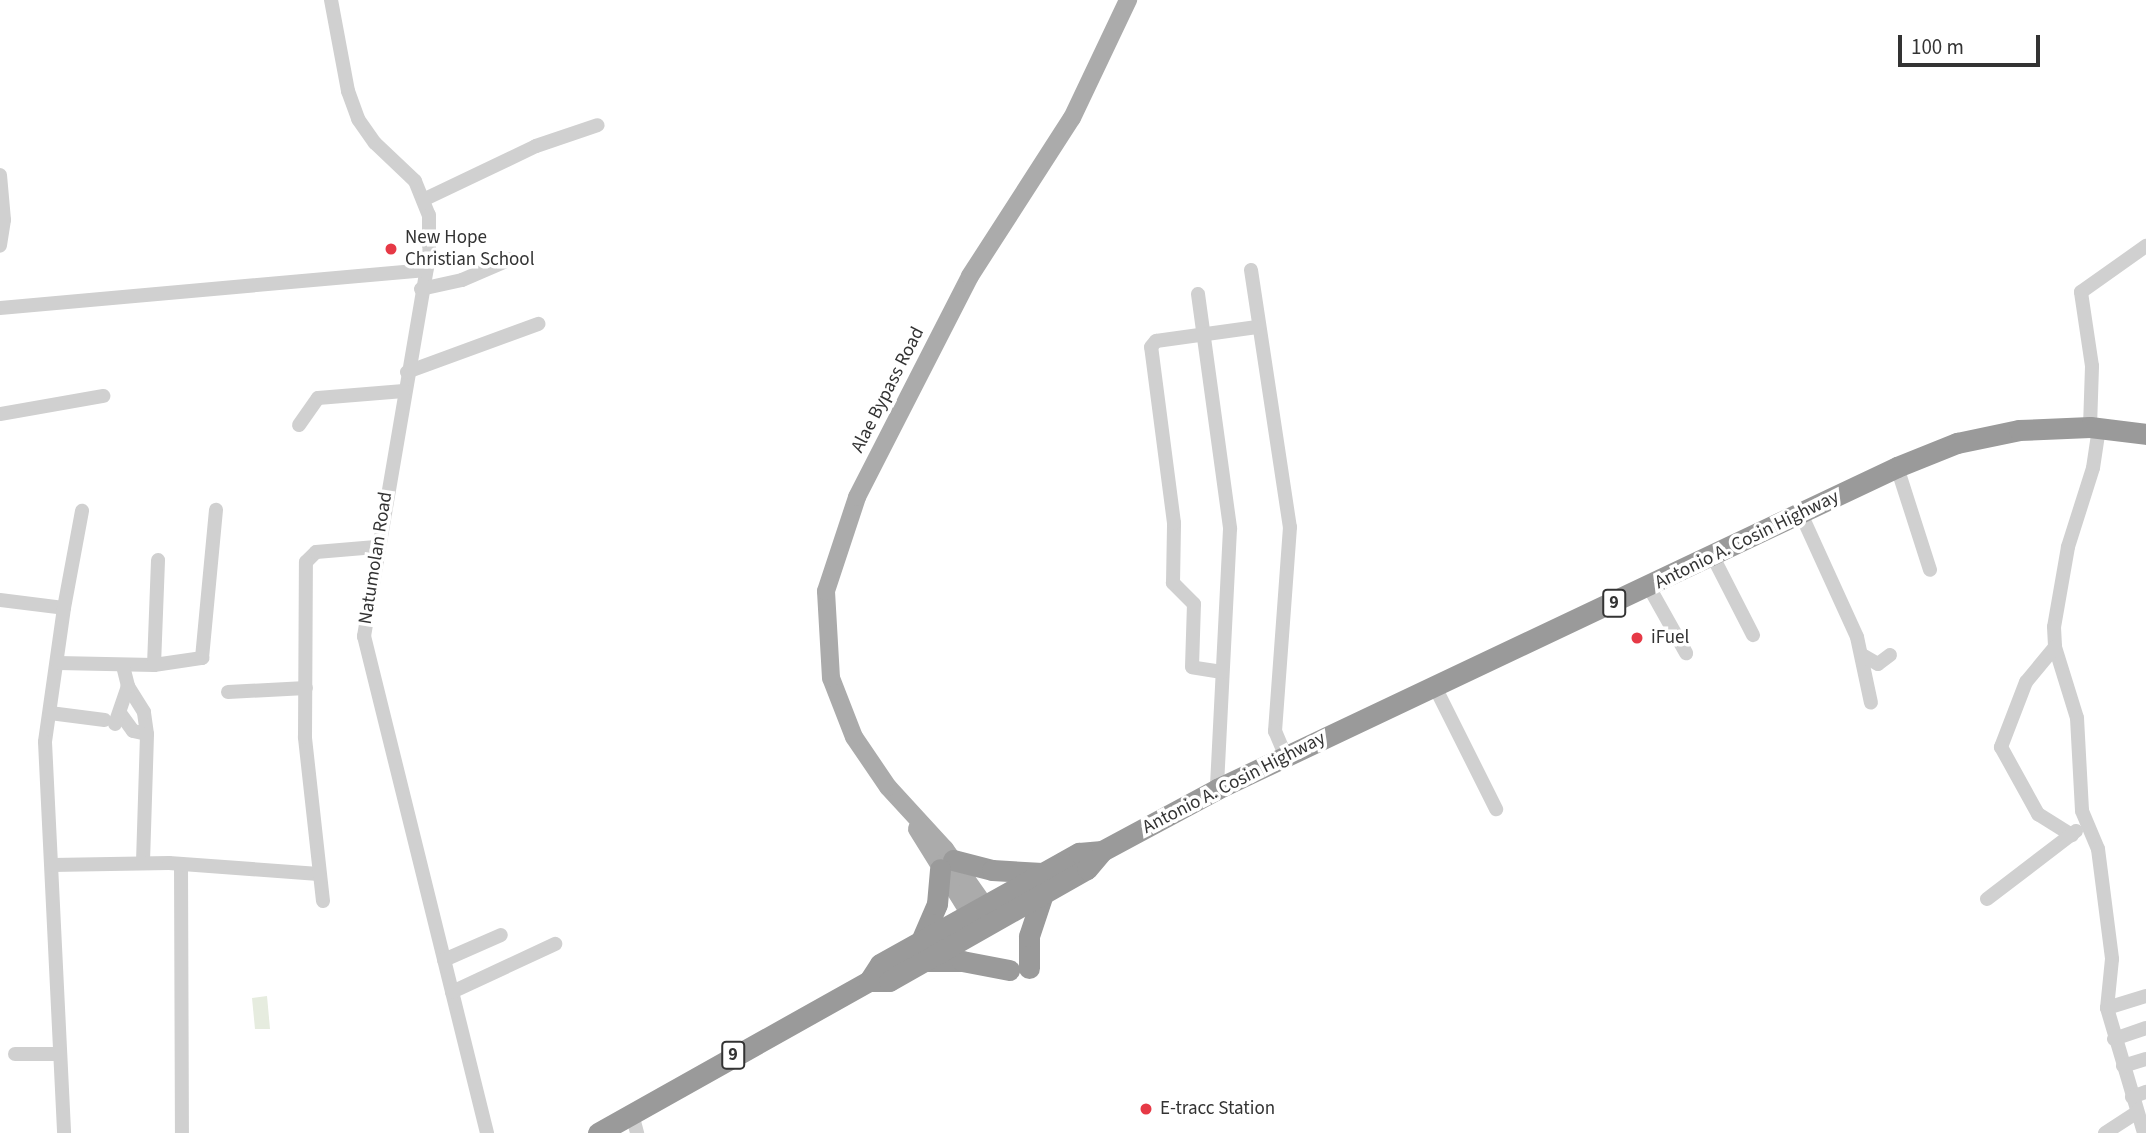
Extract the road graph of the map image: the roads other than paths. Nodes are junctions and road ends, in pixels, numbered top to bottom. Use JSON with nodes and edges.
{"nodes":[{"id":1,"x":331,"y":0,"type":"edge"},
{"id":2,"x":1128,"y":0,"type":"edge"},
{"id":3,"x":598,"y":125,"type":"dead end"},
{"id":4,"x":0,"y":174,"type":"edge"},
{"id":5,"x":425,"y":199,"type":"junction"},
{"id":6,"x":0,"y":246,"type":"edge"},
{"id":7,"x":2146,"y":246,"type":"edge"},
{"id":8,"x":511,"y":259,"type":"dead end"},
{"id":9,"x":426,"y":270,"type":"junction"},
{"id":10,"x":1251,"y":271,"type":"dead end"},
{"id":11,"x":421,"y":289,"type":"junction"},
{"id":12,"x":1198,"y":293,"type":"dead end"},
{"id":13,"x":0,"y":308,"type":"edge"},
{"id":14,"x":538,"y":324,"type":"dead end"},
{"id":15,"x":1257,"y":327,"type":"junction"},
{"id":16,"x":1204,"y":335,"type":"junction"},
{"id":17,"x":407,"y":372,"type":"junction"},
{"id":18,"x":404,"y":391,"type":"junction"},
{"id":19,"x":103,"y":396,"type":"dead end"},
{"id":20,"x":0,"y":414,"type":"edge"},
{"id":21,"x":299,"y":425,"type":"dead end"},
{"id":22,"x":2095,"y":428,"type":"junction"},
{"id":23,"x":2146,"y":434,"type":"edge"},
{"id":24,"x":1897,"y":467,"type":"junction"},
{"id":25,"x":216,"y":510,"type":"dead end"},
{"id":26,"x":82,"y":511,"type":"dead end"},
{"id":27,"x":1801,"y":514,"type":"junction"},
{"id":28,"x":376,"y":547,"type":"junction"},
{"id":29,"x":1712,"y":555,"type":"junction"},
{"id":30,"x":158,"y":560,"type":"dead end"},
{"id":31,"x":1930,"y":570,"type":"dead end"},
{"id":32,"x":1648,"y":587,"type":"junction"},
{"id":33,"x":0,"y":600,"type":"edge"},
{"id":34,"x":64,"y":608,"type":"junction"},
{"id":35,"x":1753,"y":635,"type":"dead end"},
{"id":36,"x":2055,"y":647,"type":"junction"},
{"id":37,"x":1686,"y":653,"type":"dead end"},
{"id":38,"x":1890,"y":655,"type":"dead end"},
{"id":39,"x":1864,"y":656,"type":"junction"},
{"id":40,"x":58,"y":663,"type":"junction"},
{"id":41,"x":154,"y":665,"type":"junction"},
{"id":42,"x":123,"y":666,"type":"junction"},
{"id":43,"x":1222,"y":672,"type":"junction"},
{"id":44,"x":1434,"y":685,"type":"junction"},
{"id":45,"x":128,"y":686,"type":"junction"},
{"id":46,"x":306,"y":688,"type":"junction"},
{"id":47,"x":228,"y":692,"type":"dead end"},
{"id":48,"x":1871,"y":703,"type":"dead end"},
{"id":49,"x":50,"y":713,"type":"junction"},
{"id":50,"x":113,"y":719,"type":"junction"},
{"id":51,"x":147,"y":734,"type":"junction"},
{"id":52,"x":1285,"y":755,"type":"junction"},
{"id":53,"x":1217,"y":789,"type":"junction"},
{"id":54,"x":1496,"y":809,"type":"dead end"},
{"id":55,"x":2087,"y":825,"type":"junction"},
{"id":56,"x":2072,"y":835,"type":"junction"},
{"id":57,"x":143,"y":862,"type":"junction"},
{"id":58,"x":181,"y":864,"type":"junction"},
{"id":59,"x":946,"y":864,"type":"junction"},
{"id":60,"x":52,"y":865,"type":"junction"},
{"id":61,"x":319,"y":874,"type":"junction"},
{"id":62,"x":1044,"y":883,"type":"junction"},
{"id":63,"x":1987,"y":898,"type":"dead end"},
{"id":64,"x":323,"y":901,"type":"dead end"},
{"id":65,"x":983,"y":917,"type":"junction"},
{"id":66,"x":501,"y":935,"type":"dead end"},
{"id":67,"x":555,"y":944,"type":"dead end"},
{"id":68,"x":922,"y":952,"type":"junction"},
{"id":69,"x":444,"y":960,"type":"junction"},
{"id":70,"x":452,"y":992,"type":"junction"},
{"id":71,"x":2146,"y":996,"type":"edge"},
{"id":72,"x":2107,"y":1008,"type":"junction"},
{"id":73,"x":2146,"y":1028,"type":"edge"},
{"id":74,"x":2114,"y":1039,"type":"junction"},
{"id":75,"x":15,"y":1054,"type":"dead end"},
{"id":76,"x":60,"y":1054,"type":"junction"},
{"id":77,"x":2146,"y":1059,"type":"edge"},
{"id":78,"x":2123,"y":1066,"type":"junction"},
{"id":79,"x":2139,"y":1095,"type":"edge"},
{"id":80,"x":2142,"y":1123,"type":"edge"},
{"id":81,"x":634,"y":1124,"type":"edge"},
{"id":82,"x":64,"y":1133,"type":"edge"},
{"id":83,"x":182,"y":1133,"type":"edge"},
{"id":84,"x":487,"y":1133,"type":"edge"},
{"id":85,"x":598,"y":1133,"type":"edge"},
{"id":86,"x":2105,"y":1133,"type":"edge"}],
"edges":[{"from":1,"to":5,"type":"street"},
{"from":2,"to":59,"type":"main road","name":"Alae Bypass Road"},
{"from":3,"to":5,"type":"street"},
{"from":4,"to":6,"type":"street"},
{"from":5,"to":9,"type":"street","name":"Natumolan Road"},
{"from":7,"to":22,"type":"street"},
{"from":8,"to":11,"type":"street"},
{"from":9,"to":11,"type":"street","name":"Natumolan Road"},
{"from":9,"to":13,"type":"street"},
{"from":10,"to":15,"type":"street"},
{"from":11,"to":17,"type":"street","name":"Natumolan Road"},
{"from":12,"to":16,"type":"street"},
{"from":14,"to":17,"type":"street"},
{"from":15,"to":16,"type":"street"},
{"from":15,"to":52,"type":"street"},
{"from":16,"to":43,"type":"street"},
{"from":16,"to":43,"type":"street"},
{"from":17,"to":18,"type":"street","name":"Natumolan Road"},
{"from":18,"to":21,"type":"street"},
{"from":18,"to":28,"type":"street","name":"Natumolan Road"},
{"from":19,"to":20,"type":"street"},
{"from":22,"to":23,"type":"highway","name":"Antonio A. Cosin Highway","number":"9"},
{"from":22,"to":24,"type":"highway","name":"Antonio A. Cosin Highway","number":"9"},
{"from":22,"to":36,"type":"street"},
{"from":24,"to":27,"type":"highway","name":"Antonio A. Cosin Highway","number":"9"},
{"from":24,"to":31,"type":"street"},
{"from":25,"to":41,"type":"street"},
{"from":26,"to":34,"type":"street"},
{"from":27,"to":29,"type":"highway","name":"Antonio A. Cosin Highway","number":"9"},
{"from":27,"to":39,"type":"street"},
{"from":28,"to":46,"type":"street"},
{"from":28,"to":69,"type":"street","name":"Natumolan Road"},
{"from":29,"to":32,"type":"highway","name":"Antonio A. Cosin Highway","number":"9"},
{"from":29,"to":35,"type":"street"},
{"from":30,"to":41,"type":"street"},
{"from":32,"to":37,"type":"street"},
{"from":32,"to":44,"type":"highway","name":"Antonio A. Cosin Highway","number":"9"},
{"from":33,"to":34,"type":"street"},
{"from":34,"to":40,"type":"street"},
{"from":36,"to":55,"type":"street"},
{"from":36,"to":56,"type":"street"},
{"from":38,"to":39,"type":"street"},
{"from":39,"to":48,"type":"street"},
{"from":40,"to":42,"type":"street"},
{"from":40,"to":49,"type":"street"},
{"from":41,"to":42,"type":"street"},
{"from":42,"to":45,"type":"street"},
{"from":43,"to":53,"type":"street"},
{"from":44,"to":52,"type":"highway","name":"Antonio A. Cosin Highway","number":"9"},
{"from":44,"to":54,"type":"street"},
{"from":45,"to":50,"type":"street"},
{"from":45,"to":51,"type":"street"},
{"from":46,"to":47,"type":"street"},
{"from":46,"to":61,"type":"street"},
{"from":49,"to":50,"type":"street"},
{"from":49,"to":60,"type":"street"},
{"from":50,"to":51,"type":"street"},
{"from":51,"to":57,"type":"street"},
{"from":52,"to":53,"type":"highway","name":"Antonio A. Cosin Highway","number":"9"},
{"from":53,"to":62,"type":"highway","name":"Antonio A. Cosin Highway","number":"9"},
{"from":55,"to":56,"type":"street"},
{"from":55,"to":72,"type":"street"},
{"from":56,"to":63,"type":"street"},
{"from":57,"to":58,"type":"street"},
{"from":57,"to":60,"type":"street"},
{"from":58,"to":61,"type":"street"},
{"from":58,"to":83,"type":"street"},
{"from":59,"to":62,"type":"highway"},
{"from":59,"to":65,"type":"main road","name":"Alae Bypass Road"},
{"from":59,"to":68,"type":"highway"},
{"from":60,"to":76,"type":"street"},
{"from":61,"to":64,"type":"street"},
{"from":62,"to":65,"type":"highway","name":"Antonio A. Cosin Highway","number":"9"},
{"from":62,"to":68,"type":"highway"},
{"from":65,"to":68,"type":"highway","name":"Antonio A. Cosin Highway","number":"9"},
{"from":66,"to":69,"type":"street"},
{"from":67,"to":70,"type":"street"},
{"from":68,"to":81,"type":"highway","name":"Antonio A. Cosin Highway","number":"9"},
{"from":69,"to":70,"type":"street","name":"Natumolan Road"},
{"from":70,"to":84,"type":"street","name":"Natumolan Road"},
{"from":71,"to":72,"type":"street"},
{"from":72,"to":74,"type":"street"},
{"from":73,"to":74,"type":"street"},
{"from":74,"to":78,"type":"street"},
{"from":75,"to":76,"type":"street"},
{"from":76,"to":82,"type":"street"},
{"from":77,"to":78,"type":"street"},
{"from":78,"to":79,"type":"street"},
{"from":79,"to":80,"type":"street"},
{"from":80,"to":86,"type":"street"},
{"from":81,"to":85,"type":"highway","name":"Antonio A. Cosin Highway","number":"9"}]}
